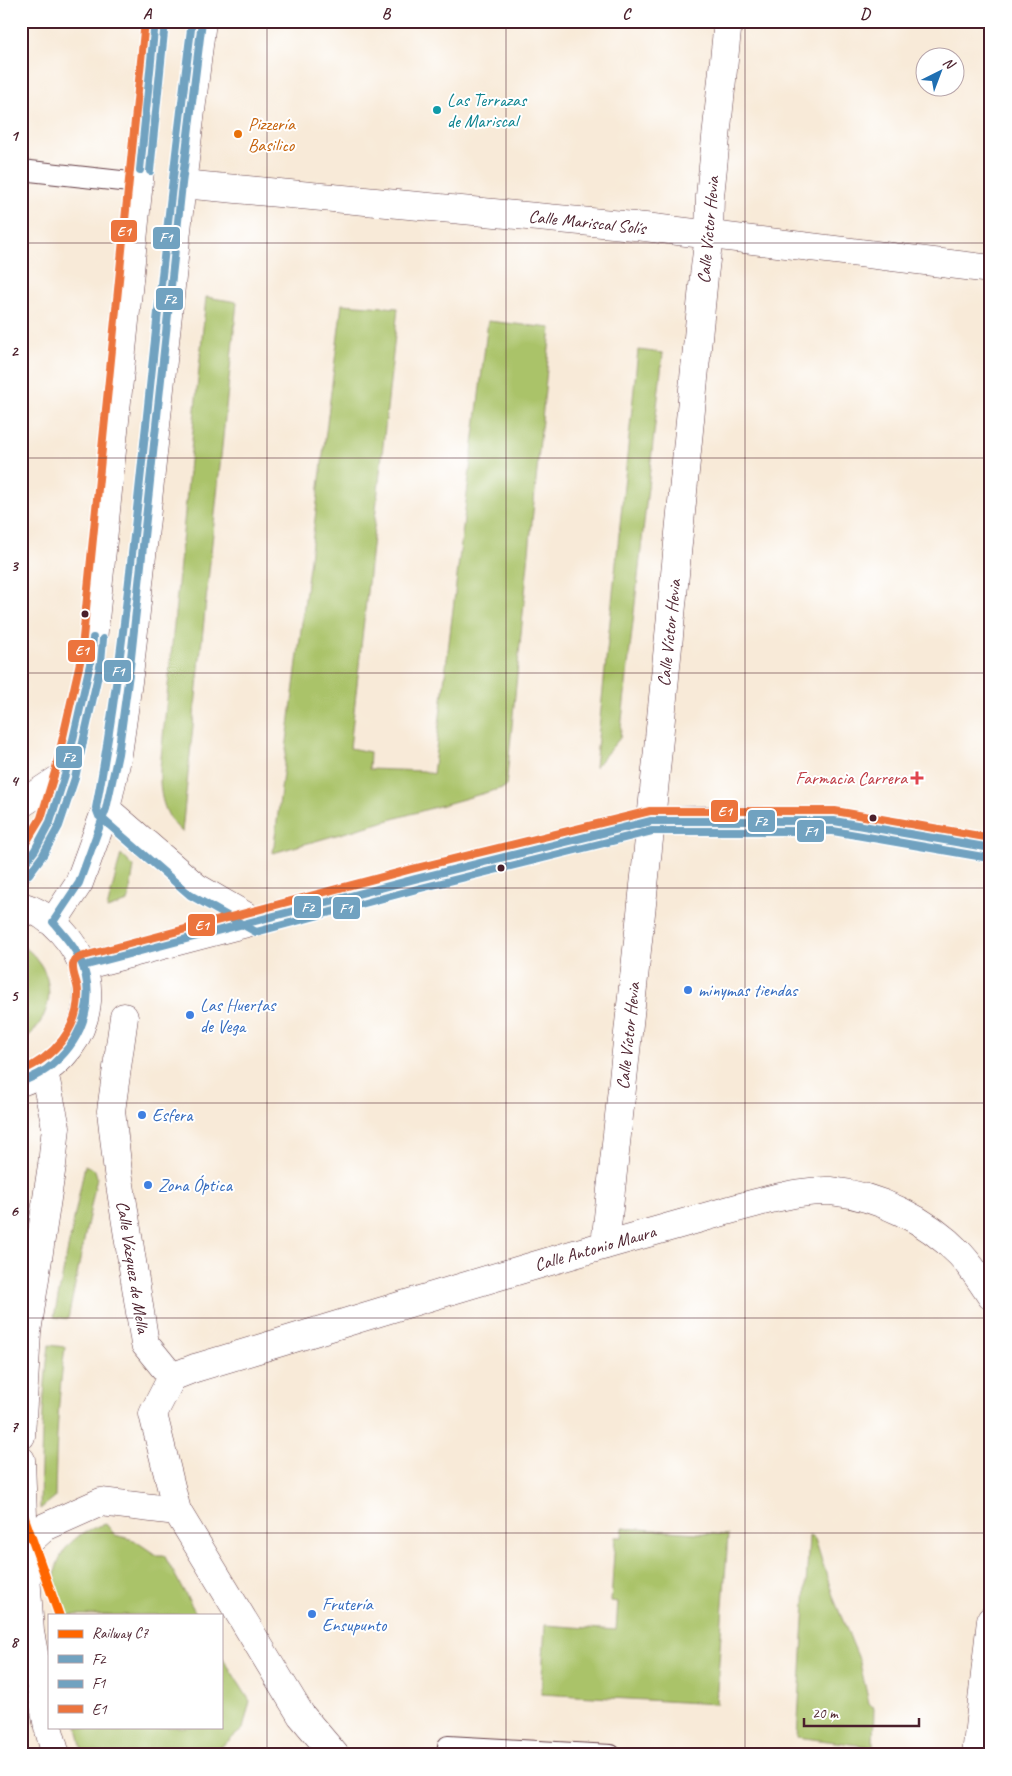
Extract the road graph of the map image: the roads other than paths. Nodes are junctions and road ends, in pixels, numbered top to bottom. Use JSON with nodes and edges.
{"nodes":[{"id":1,"x":155,"y":21,"type":"edge"},
{"id":2,"x":202,"y":21,"type":"edge"},
{"id":3,"x":728,"y":21,"type":"edge"},
{"id":4,"x":21,"y":170,"type":"edge"},
{"id":5,"x":139,"y":182,"type":"junction"},
{"id":6,"x":182,"y":184,"type":"junction"},
{"id":7,"x":709,"y":235,"type":"junction"},
{"id":8,"x":991,"y":269,"type":"edge"},
{"id":9,"x":65,"y":775,"type":"junction"},
{"id":10,"x":21,"y":804,"type":"edge"},
{"id":11,"x":106,"y":809,"type":"junction"},
{"id":12,"x":651,"y":821,"type":"junction"},
{"id":13,"x":991,"y":848,"type":"edge"},
{"id":14,"x":21,"y":868,"type":"edge"},
{"id":15,"x":21,"y":906,"type":"edge"},
{"id":16,"x":53,"y":922,"type":"junction"},
{"id":17,"x":256,"y":922,"type":"junction"},
{"id":18,"x":83,"y":966,"type":"junction"},
{"id":19,"x":124,"y":1017,"type":"dead end"},
{"id":20,"x":32,"y":1077,"type":"edge"},
{"id":21,"x":605,"y":1244,"type":"junction"},
{"id":22,"x":991,"y":1296,"type":"edge"},
{"id":23,"x":172,"y":1377,"type":"junction"},
{"id":24,"x":21,"y":1436,"type":"edge"},
{"id":25,"x":21,"y":1460,"type":"edge"},
{"id":26,"x":178,"y":1511,"type":"junction"},
{"id":27,"x":24,"y":1546,"type":"junction"},
{"id":28,"x":991,"y":1620,"type":"edge"},
{"id":29,"x":48,"y":1726,"type":"edge"},
{"id":30,"x":49,"y":1728,"type":"edge"},
{"id":31,"x":56,"y":1755,"type":"edge"},
{"id":32,"x":335,"y":1755,"type":"edge"},
{"id":33,"x":447,"y":1755,"type":"edge"},
{"id":34,"x":611,"y":1755,"type":"edge"},
{"id":35,"x":976,"y":1755,"type":"edge"}],
"edges":[{"from":1,"to":5,"type":"street"},
{"from":2,"to":6,"type":"street"},
{"from":3,"to":7,"type":"street","name":"Calle Víctor Hevia"},
{"from":4,"to":5,"type":"lane"},
{"from":5,"to":9,"type":"street"},
{"from":6,"to":7,"type":"street","name":"Calle Mariscal Solís"},
{"from":6,"to":11,"type":"street"},
{"from":7,"to":8,"type":"street","name":"Calle Mariscal Solís"},
{"from":7,"to":12,"type":"street","name":"Calle Víctor Hevia"},
{"from":9,"to":10,"type":"street"},
{"from":9,"to":14,"type":"street"},
{"from":11,"to":16,"type":"street"},
{"from":11,"to":17,"type":"street"},
{"from":12,"to":13,"type":"street"},
{"from":12,"to":17,"type":"street"},
{"from":12,"to":21,"type":"street","name":"Calle Víctor Hevia"},
{"from":15,"to":16,"type":"street"},
{"from":16,"to":18,"type":"street"},
{"from":17,"to":18,"type":"street"},
{"from":18,"to":20,"type":"street"},
{"from":19,"to":23,"type":"street","name":"Calle Vázquez de Mella"},
{"from":20,"to":24,"type":"street"},
{"from":21,"to":22,"type":"street","name":"Calle Antonio Maura"},
{"from":21,"to":23,"type":"street","name":"Calle Antonio Maura"},
{"from":23,"to":26,"type":"street"},
{"from":25,"to":27,"type":"street"},
{"from":26,"to":27,"type":"street"},
{"from":26,"to":32,"type":"street"},
{"from":27,"to":29,"type":"street"},
{"from":28,"to":35,"type":"street"},
{"from":30,"to":31,"type":"street"},
{"from":33,"to":34,"type":"lane"}]}
